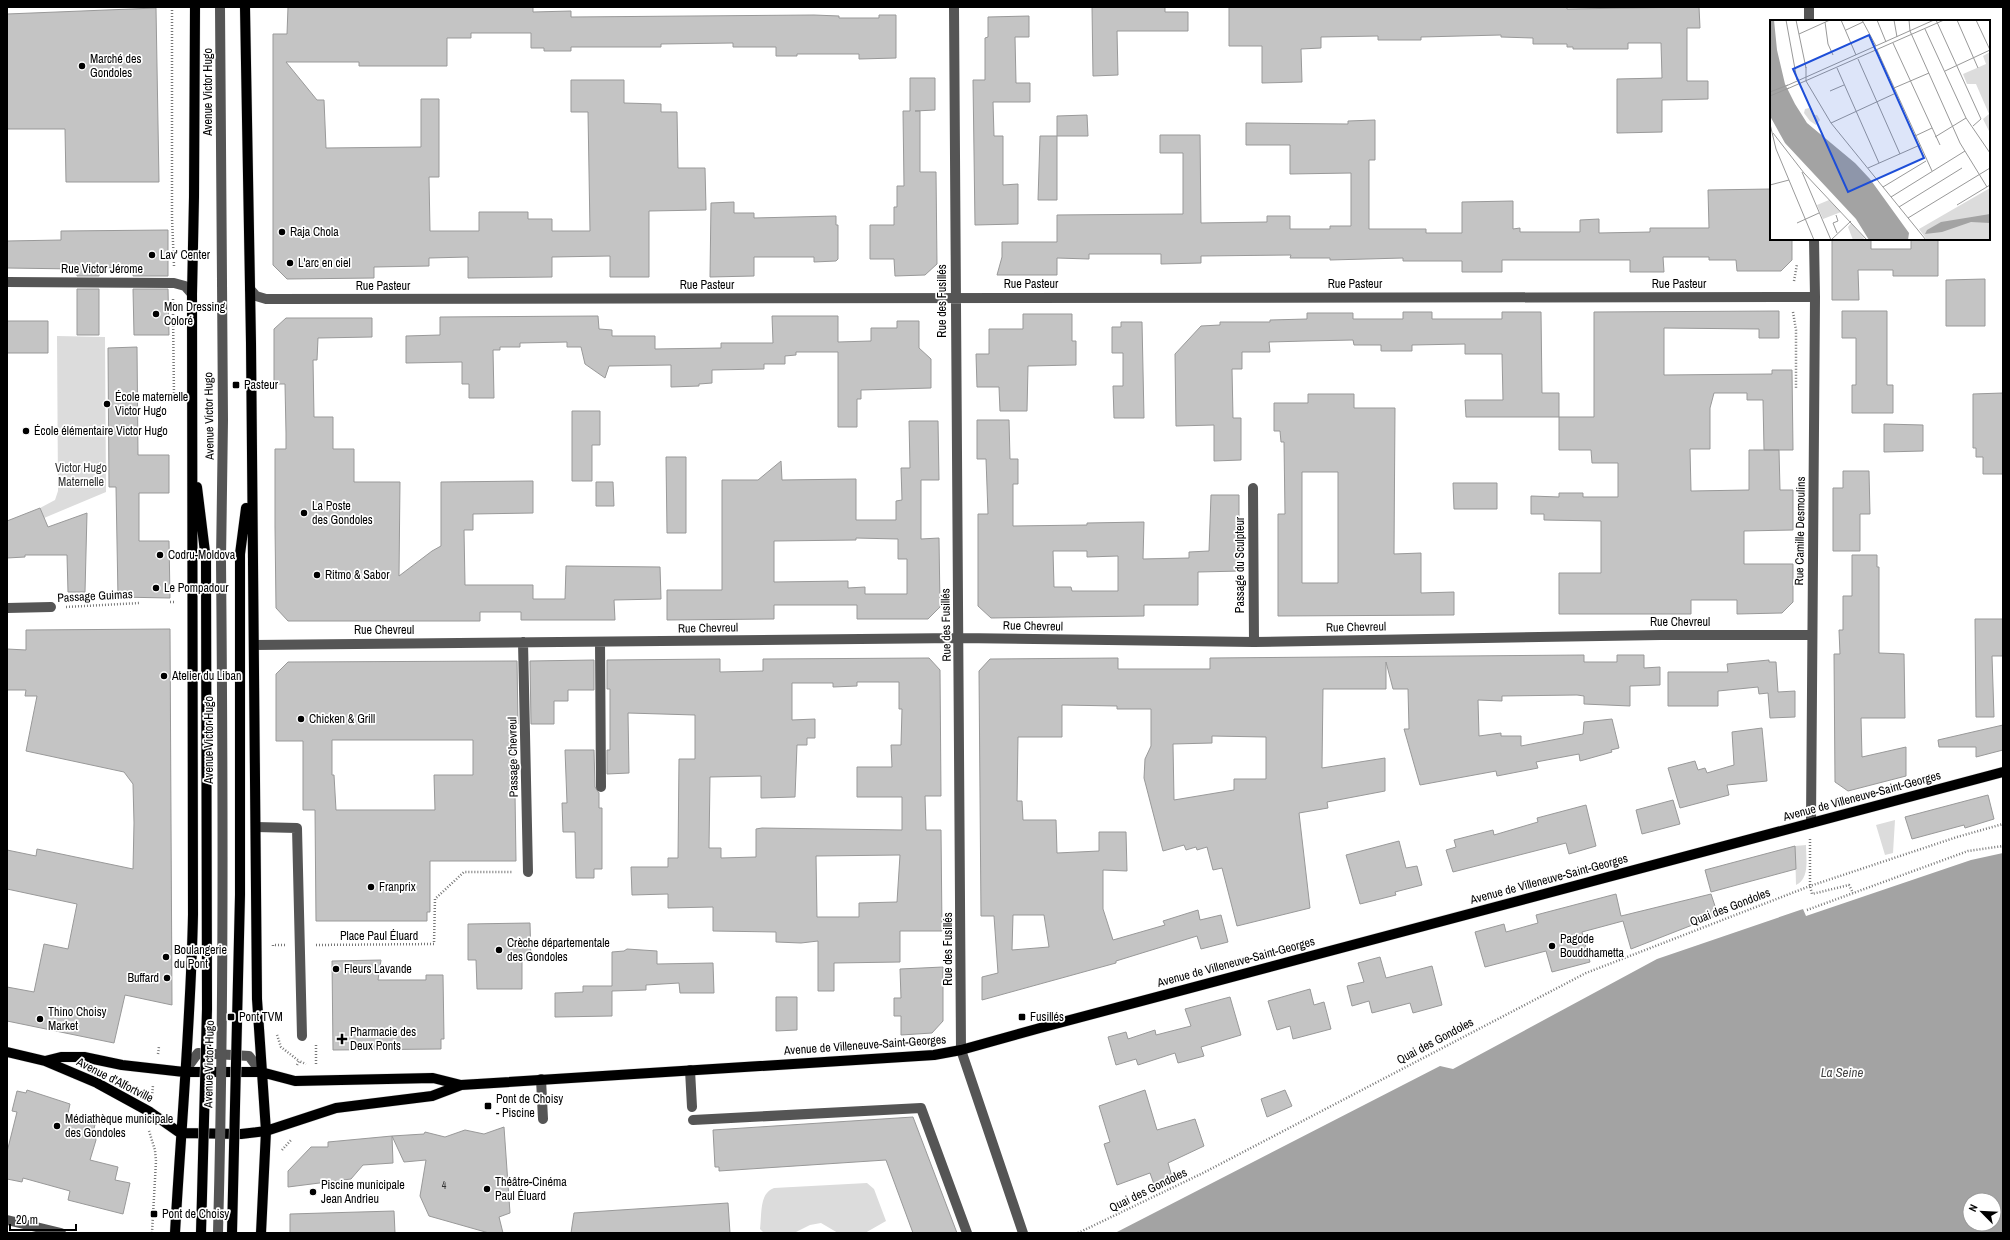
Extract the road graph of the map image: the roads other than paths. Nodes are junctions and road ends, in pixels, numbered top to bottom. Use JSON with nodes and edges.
{"nodes":[{"id":1,"x":195,"y":7,"type":"edge"},
{"id":2,"x":220,"y":7,"type":"edge"},
{"id":3,"x":245,"y":7,"type":"edge"},
{"id":4,"x":954,"y":7,"type":"edge"},
{"id":5,"x":1809,"y":7,"type":"edge"},
{"id":6,"x":1809,"y":20,"type":"edge"},
{"id":7,"x":1814,"y":240,"type":"edge"},
{"id":8,"x":7,"y":282,"type":"edge"},
{"id":9,"x":250,"y":289,"type":"junction"},
{"id":10,"x":192,"y":294,"type":"junction"},
{"id":11,"x":956,"y":297,"type":"junction"},
{"id":12,"x":1815,"y":297,"type":"junction"},
{"id":13,"x":193,"y":455,"type":"junction"},
{"id":14,"x":251,"y":477,"type":"junction"},
{"id":15,"x":1253,"y":488,"type":"dead end"},
{"id":16,"x":51,"y":607,"type":"road end"},
{"id":17,"x":7,"y":608,"type":"edge"},
{"id":18,"x":1812,"y":635,"type":"junction"},
{"id":19,"x":959,"y":638,"type":"junction"},
{"id":20,"x":523,"y":642,"type":"junction"},
{"id":21,"x":600,"y":642,"type":"junction"},
{"id":22,"x":1254,"y":642,"type":"junction"},
{"id":23,"x":254,"y":645,"type":"junction"},
{"id":24,"x":2003,"y":772,"type":"edge"},
{"id":25,"x":601,"y":787,"type":"dead end"},
{"id":26,"x":1811,"y":823,"type":"junction"},
{"id":27,"x":256,"y":827,"type":"junction"},
{"id":28,"x":528,"y":872,"type":"road end"},
{"id":29,"x":302,"y":1036,"type":"dead end"},
{"id":30,"x":961,"y":1050,"type":"junction"},
{"id":31,"x":7,"y":1052,"type":"edge"},
{"id":32,"x":45,"y":1060,"type":"junction"},
{"id":33,"x":690,"y":1070,"type":"junction"},
{"id":34,"x":184,"y":1072,"type":"junction"},
{"id":35,"x":261,"y":1072,"type":"junction"},
{"id":36,"x":541,"y":1079,"type":"junction"},
{"id":37,"x":461,"y":1085,"type":"junction"},
{"id":38,"x":692,"y":1106,"type":"dead end"},
{"id":39,"x":543,"y":1119,"type":"dead end"},
{"id":40,"x":694,"y":1120,"type":"dead end"},
{"id":41,"x":266,"y":1131,"type":"junction"},
{"id":42,"x":180,"y":1132,"type":"junction"},
{"id":43,"x":7,"y":1220,"type":"edge"},
{"id":44,"x":61,"y":1233,"type":"edge"},
{"id":45,"x":175,"y":1233,"type":"edge"},
{"id":46,"x":201,"y":1233,"type":"edge"},
{"id":47,"x":218,"y":1233,"type":"edge"},
{"id":48,"x":232,"y":1233,"type":"edge"},
{"id":49,"x":262,"y":1233,"type":"edge"},
{"id":50,"x":967,"y":1233,"type":"edge"},
{"id":51,"x":1023,"y":1233,"type":"edge"}],
"edges":[{"from":1,"to":10,"type":"main road","name":"Avenue Victor Hugo"},
{"from":2,"to":47,"type":"street","name":"Avenue Victor Hugo","bridge":true},
{"from":3,"to":9,"type":"main road"},
{"from":4,"to":11,"type":"street","name":"Rue des Fusillés"},
{"from":5,"to":6,"type":"street"},
{"from":7,"to":12,"type":"street","name":"Rue Camille Desmoulins"},
{"from":8,"to":10,"type":"street","name":"Rue Victor Jérome"},
{"from":9,"to":11,"type":"street","name":"Rue Pasteur"},
{"from":9,"to":14,"type":"main road"},
{"from":10,"to":13,"type":"main road","name":"Avenue Victor Hugo"},
{"from":11,"to":12,"type":"street","name":"Rue Pasteur"},
{"from":11,"to":19,"type":"street","name":"Rue des Fusillés"},
{"from":12,"to":18,"type":"street","name":"Rue Camille Desmoulins"},
{"from":13,"to":34,"type":"main road","name":"Avenue Victor Hugo"},
{"from":13,"to":46,"type":"main road","name":"Avenue Victor Hugo","bridge":true},
{"from":14,"to":23,"type":"main road"},
{"from":14,"to":48,"type":"main road","bridge":true},
{"from":15,"to":22,"type":"street","name":"Passage du Sculpteur"},
{"from":16,"to":17,"type":"street"},
{"from":18,"to":22,"type":"street","name":"Rue Chevreul"},
{"from":18,"to":26,"type":"street","name":"Rue Camille Desmoulins"},
{"from":19,"to":21,"type":"street","name":"Rue Chevreul"},
{"from":19,"to":22,"type":"street","name":"Rue Chevreul"},
{"from":19,"to":30,"type":"street","name":"Rue des Fusillés"},
{"from":20,"to":21,"type":"street","name":"Rue Chevreul"},
{"from":20,"to":23,"type":"street","name":"Rue Chevreul"},
{"from":20,"to":28,"type":"street","name":"Passage Chevreul"},
{"from":21,"to":25,"type":"street"},
{"from":23,"to":27,"type":"main road"},
{"from":24,"to":26,"type":"main road","name":"Avenue de Villeneuve-Saint-Georges"},
{"from":26,"to":30,"type":"main road","name":"Avenue de Villeneuve-Saint-Georges"},
{"from":27,"to":29,"type":"street"},
{"from":27,"to":35,"type":"main road"},
{"from":30,"to":33,"type":"main road","name":"Avenue de Villeneuve-Saint-Georges"},
{"from":30,"to":51,"type":"street","name":"Rue des Fusillés"},
{"from":31,"to":32,"type":"main road","name":"Avenue d'Alfortville"},
{"from":32,"to":34,"type":"main road","name":"Avenue d'Alfortville"},
{"from":32,"to":42,"type":"main road","name":"Avenue d'Alfortville"},
{"from":33,"to":36,"type":"main road","name":"Avenue de Villeneuve-Saint-Georges"},
{"from":33,"to":38,"type":"street"},
{"from":34,"to":35,"type":"main road","name":"Avenue de Villeneuve-Saint-Georges"},
{"from":34,"to":35,"type":"street"},
{"from":34,"to":42,"type":"main road","name":"Avenue Victor Hugo"},
{"from":35,"to":37,"type":"main road","name":"Avenue de Villeneuve-Saint-Georges"},
{"from":35,"to":41,"type":"main road"},
{"from":36,"to":37,"type":"main road","name":"Avenue de Villeneuve-Saint-Georges"},
{"from":36,"to":39,"type":"street"},
{"from":37,"to":41,"type":"main road","name":"Avenue de Villeneuve-Saint-Georges"},
{"from":40,"to":50,"type":"street"},
{"from":41,"to":42,"type":"main road"},
{"from":41,"to":49,"type":"main road"},
{"from":42,"to":45,"type":"main road","name":"Avenue Victor Hugo"},
{"from":43,"to":44,"type":"street"}]}
